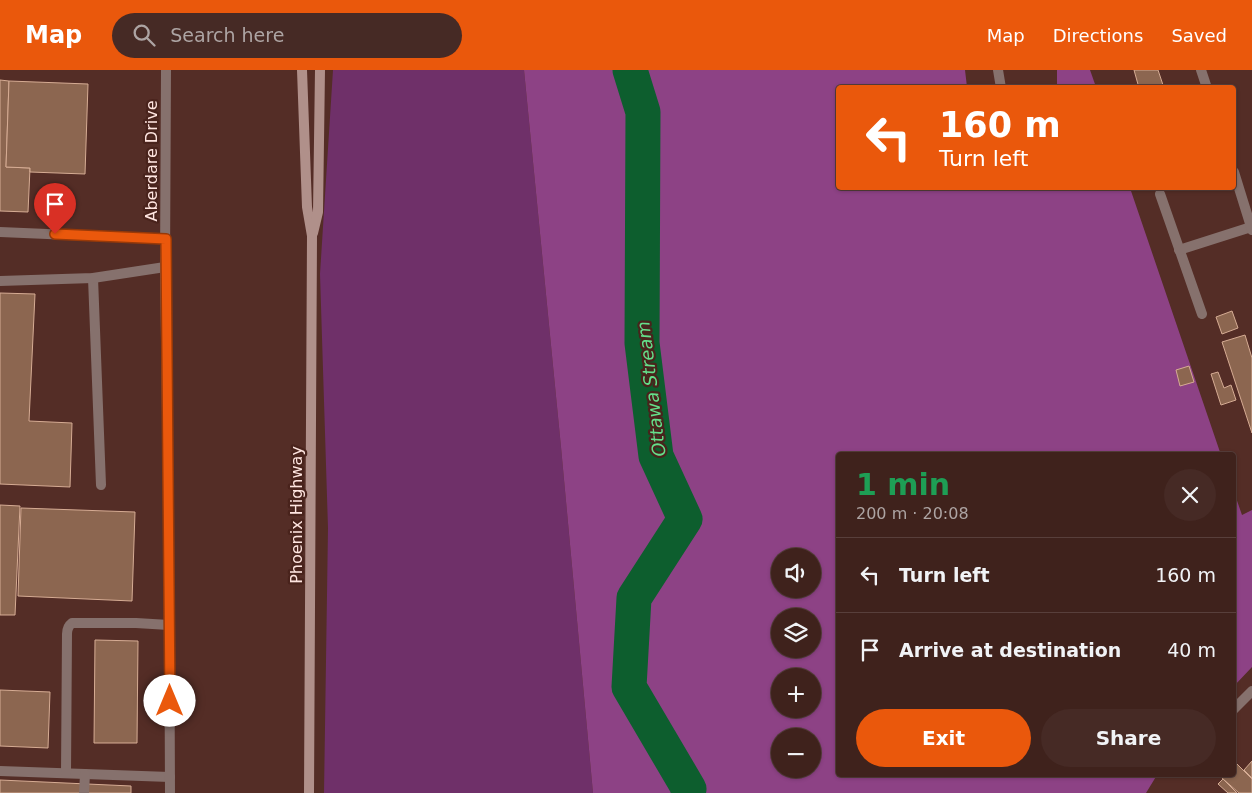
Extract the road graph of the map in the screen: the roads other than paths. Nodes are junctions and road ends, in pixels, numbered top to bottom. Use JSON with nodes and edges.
{"nodes":[{"id":1,"x":166,"y":70,"type":"edge"},
{"id":2,"x":302,"y":70,"type":"edge"},
{"id":3,"x":320,"y":70,"type":"edge"},
{"id":4,"x":998,"y":70,"type":"edge"},
{"id":5,"x":1201,"y":70,"type":"edge"},
{"id":6,"x":1000,"y":85,"type":"edge"},
{"id":7,"x":1206,"y":85,"type":"edge"},
{"id":8,"x":1236,"y":178,"type":"edge"},
{"id":9,"x":1160,"y":194,"type":"dead end"},
{"id":10,"x":1252,"y":228,"type":"edge"},
{"id":11,"x":0,"y":232,"type":"edge"},
{"id":12,"x":312,"y":236,"type":"junction"},
{"id":13,"x":166,"y":239,"type":"junction"},
{"id":14,"x":1179,"y":250,"type":"junction"},
{"id":15,"x":165,"y":267,"type":"junction"},
{"id":16,"x":93,"y":278,"type":"junction"},
{"id":17,"x":0,"y":281,"type":"edge"},
{"id":18,"x":1202,"y":314,"type":"dead end"},
{"id":19,"x":101,"y":485,"type":"dead end"},
{"id":20,"x":169,"y":625,"type":"junction"},
{"id":21,"x":1252,"y":691,"type":"edge"},
{"id":22,"x":1236,"y":707,"type":"edge"},
{"id":23,"x":0,"y":771,"type":"edge"},
{"id":24,"x":66,"y":773,"type":"junction"},
{"id":25,"x":85,"y":774,"type":"junction"},
{"id":26,"x":170,"y":777,"type":"junction"},
{"id":27,"x":84,"y":793,"type":"edge"},
{"id":28,"x":170,"y":793,"type":"edge"},
{"id":29,"x":309,"y":793,"type":"edge"}],
"edges":[{"from":1,"to":13,"type":"street","name":"Aberdare Drive"},
{"from":2,"to":12,"type":"main road","name":"Phoenix Highway"},
{"from":3,"to":12,"type":"main road","name":"Phoenix Highway"},
{"from":4,"to":6,"type":"street"},
{"from":5,"to":7,"type":"street"},
{"from":8,"to":10,"type":"street"},
{"from":9,"to":14,"type":"street"},
{"from":10,"to":14,"type":"street"},
{"from":11,"to":13,"type":"street"},
{"from":12,"to":29,"type":"main road","name":"Phoenix Highway"},
{"from":13,"to":15,"type":"street","name":"Aberdare Drive"},
{"from":14,"to":18,"type":"street"},
{"from":15,"to":16,"type":"street"},
{"from":15,"to":20,"type":"street","name":"Aberdare Drive"},
{"from":16,"to":17,"type":"street"},
{"from":16,"to":19,"type":"street"},
{"from":20,"to":24,"type":"street"},
{"from":20,"to":26,"type":"street","name":"Aberdare Drive"},
{"from":21,"to":22,"type":"street"},
{"from":23,"to":24,"type":"street"},
{"from":24,"to":25,"type":"street"},
{"from":25,"to":26,"type":"street"},
{"from":25,"to":27,"type":"street"},
{"from":26,"to":28,"type":"street","name":"Aberdare Drive"}]}
